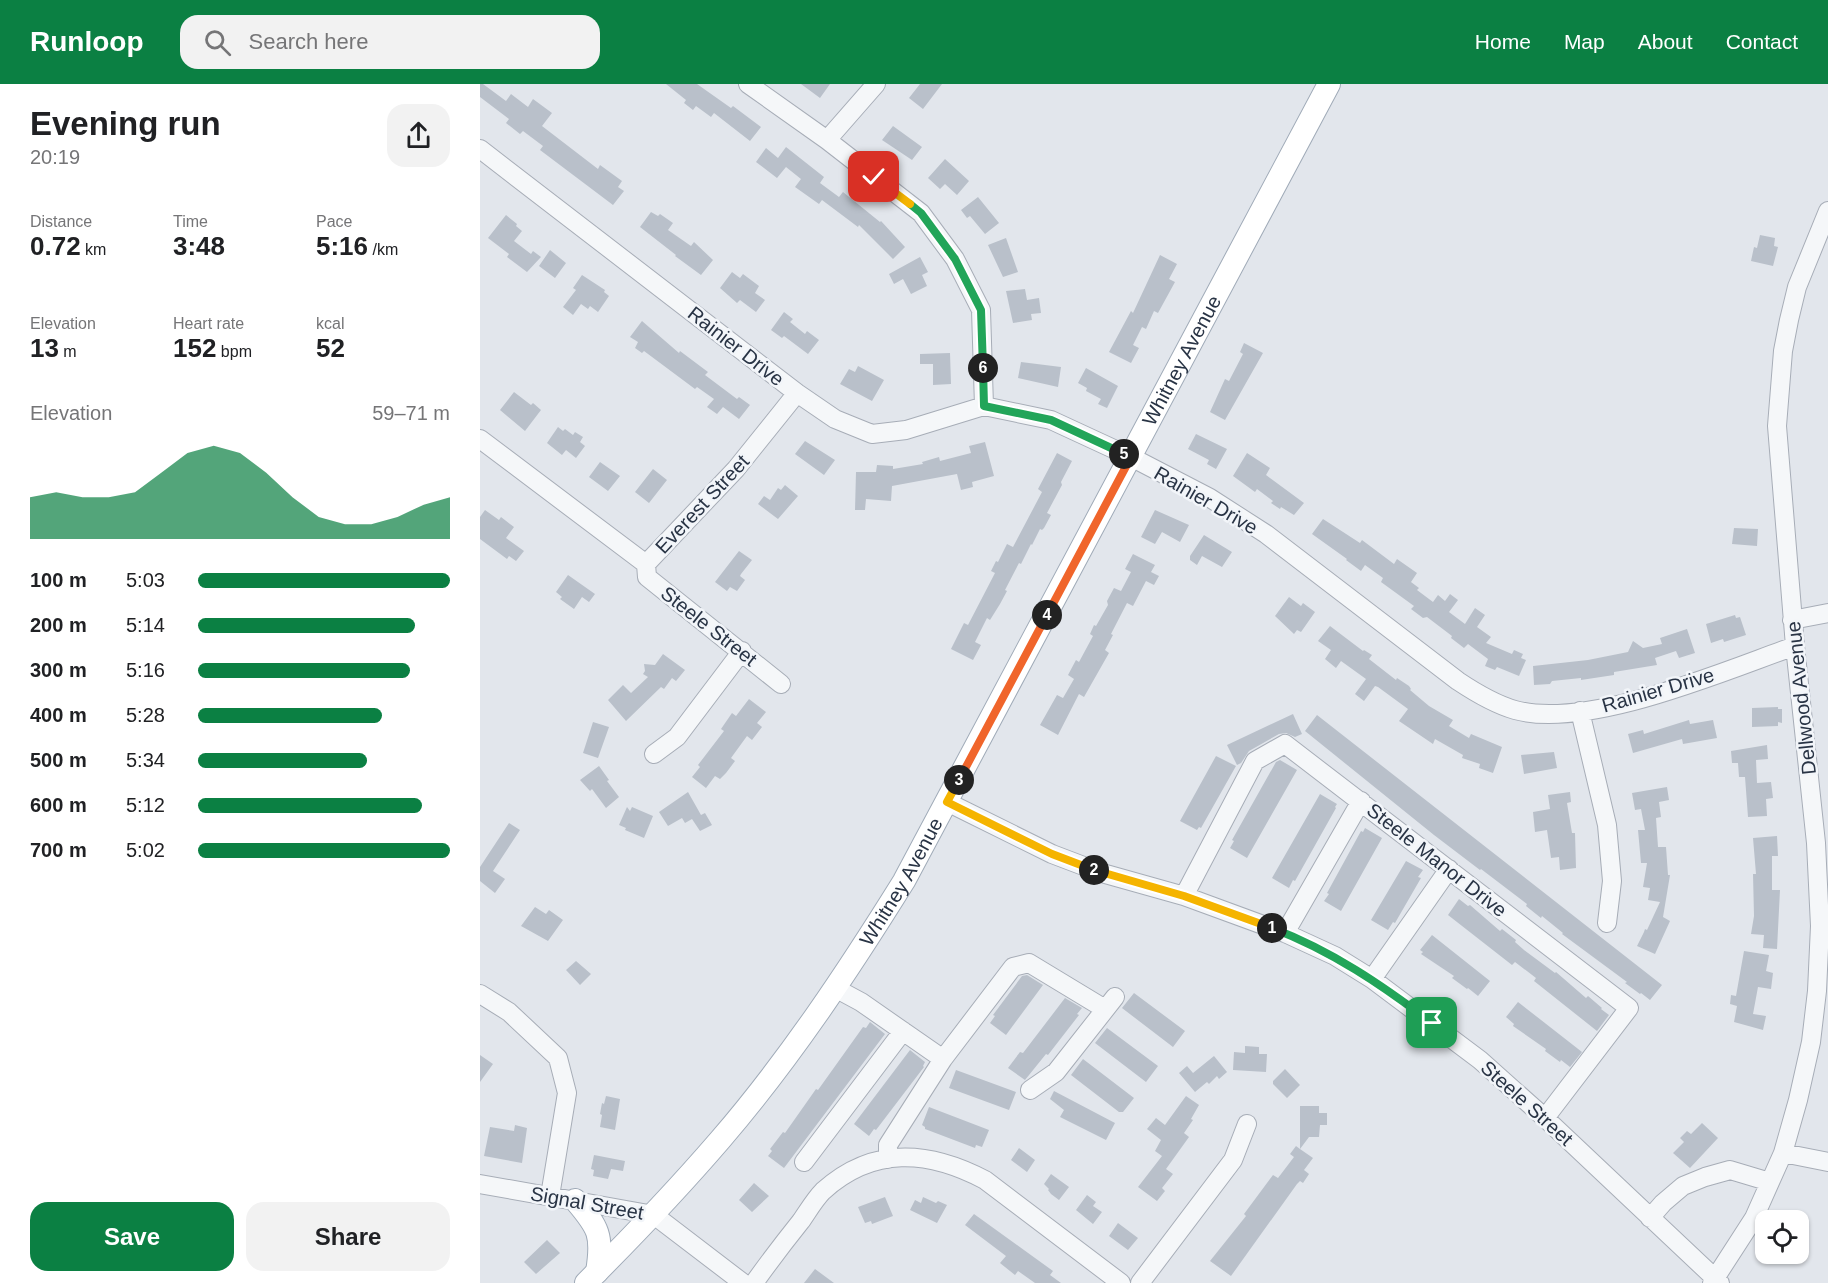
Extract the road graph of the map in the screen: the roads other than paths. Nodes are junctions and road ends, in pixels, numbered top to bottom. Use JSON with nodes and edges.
{"nodes":[{"id":1,"x":748,"y":84,"type":"edge"},
{"id":2,"x":876,"y":84,"type":"edge"},
{"id":3,"x":1329,"y":84,"type":"edge"},
{"id":4,"x":827,"y":140,"type":"junction"},
{"id":5,"x":480,"y":149,"type":"edge"},
{"id":6,"x":1828,"y":211,"type":"edge"},
{"id":7,"x":797,"y":393,"type":"junction"},
{"id":8,"x":984,"y":406,"type":"junction"},
{"id":9,"x":480,"y":439,"type":"edge"},
{"id":10,"x":1131,"y":457,"type":"junction"},
{"id":11,"x":646,"y":564,"type":"junction"},
{"id":12,"x":1828,"y":613,"type":"edge"},
{"id":13,"x":1792,"y":620,"type":"junction"},
{"id":14,"x":1795,"y":646,"type":"junction"},
{"id":15,"x":742,"y":651,"type":"junction"},
{"id":16,"x":782,"y":684,"type":"dead end"},
{"id":17,"x":1580,"y":711,"type":"junction"},
{"id":18,"x":654,"y":754,"type":"dead end"},
{"id":19,"x":1361,"y":801,"type":"junction"},
{"id":20,"x":947,"y":802,"type":"junction"},
{"id":21,"x":1449,"y":869,"type":"junction"},
{"id":22,"x":1184,"y":896,"type":"junction"},
{"id":23,"x":1607,"y":923,"type":"dead end"},
{"id":24,"x":1285,"y":933,"type":"junction"},
{"id":25,"x":1372,"y":979,"type":"junction"},
{"id":26,"x":835,"y":988,"type":"junction"},
{"id":27,"x":480,"y":994,"type":"edge"},
{"id":28,"x":903,"y":1032,"type":"junction"},
{"id":29,"x":943,"y":1059,"type":"junction"},
{"id":30,"x":1030,"y":1090,"type":"dead end"},
{"id":31,"x":1545,"y":1118,"type":"junction"},
{"id":32,"x":1247,"y":1124,"type":"dead end"},
{"id":33,"x":1783,"y":1153,"type":"junction"},
{"id":34,"x":888,"y":1158,"type":"junction"},
{"id":35,"x":804,"y":1162,"type":"dead end"},
{"id":36,"x":1828,"y":1162,"type":"edge"},
{"id":37,"x":1770,"y":1182,"type":"junction"},
{"id":38,"x":480,"y":1184,"type":"edge"},
{"id":39,"x":550,"y":1196,"type":"junction"},
{"id":40,"x":574,"y":1200,"type":"junction"},
{"id":41,"x":654,"y":1215,"type":"junction"},
{"id":42,"x":1650,"y":1218,"type":"junction"},
{"id":43,"x":592,"y":1278,"type":"edge"},
{"id":44,"x":1716,"y":1282,"type":"edge"},
{"id":45,"x":742,"y":1283,"type":"edge"},
{"id":46,"x":754,"y":1283,"type":"edge"},
{"id":47,"x":1121,"y":1283,"type":"edge"},
{"id":48,"x":1140,"y":1283,"type":"edge"}],
"edges":[{"from":1,"to":4,"type":"street"},
{"from":2,"to":4,"type":"street"},
{"from":3,"to":10,"type":"main road","name":"Whitney Avenue"},
{"from":4,"to":8,"type":"street"},
{"from":5,"to":7,"type":"street","name":"Rainier Drive"},
{"from":6,"to":13,"type":"street","name":"Dellwood Avenue"},
{"from":7,"to":8,"type":"street","name":"Rainier Drive"},
{"from":7,"to":11,"type":"street","name":"Everest Street"},
{"from":8,"to":10,"type":"street","name":"Rainier Drive"},
{"from":9,"to":11,"type":"street","name":"Everest Street"},
{"from":10,"to":17,"type":"street","name":"Rainier Drive"},
{"from":10,"to":20,"type":"main road","name":"Whitney Avenue"},
{"from":11,"to":15,"type":"street","name":"Steele Street"},
{"from":12,"to":13,"type":"street"},
{"from":13,"to":14,"type":"street","name":"Dellwood Avenue"},
{"from":14,"to":17,"type":"street","name":"Rainier Drive"},
{"from":14,"to":33,"type":"street","name":"Dellwood Avenue"},
{"from":15,"to":16,"type":"street","name":"Steele Street"},
{"from":15,"to":18,"type":"street"},
{"from":17,"to":23,"type":"street"},
{"from":19,"to":21,"type":"street","name":"Steele Manor Drive"},
{"from":19,"to":22,"type":"street","name":"Steele Manor Drive"},
{"from":19,"to":24,"type":"street"},
{"from":20,"to":22,"type":"street","name":"Steele Street"},
{"from":20,"to":26,"type":"main road","name":"Whitney Avenue"},
{"from":21,"to":25,"type":"street"},
{"from":21,"to":31,"type":"street","name":"Steele Manor Drive"},
{"from":22,"to":24,"type":"street","name":"Steele Street"},
{"from":24,"to":25,"type":"street","name":"Steele Street"},
{"from":25,"to":31,"type":"street","name":"Steele Street"},
{"from":26,"to":28,"type":"street"},
{"from":26,"to":41,"type":"main road","name":"Whitney Avenue"},
{"from":27,"to":39,"type":"street"},
{"from":28,"to":29,"type":"street"},
{"from":28,"to":35,"type":"street"},
{"from":29,"to":30,"type":"street"},
{"from":29,"to":34,"type":"street"},
{"from":31,"to":42,"type":"street","name":"Steele Street"},
{"from":32,"to":48,"type":"street"},
{"from":33,"to":36,"type":"street"},
{"from":33,"to":37,"type":"street","name":"Dellwood Avenue"},
{"from":34,"to":46,"type":"street"},
{"from":34,"to":47,"type":"street"},
{"from":37,"to":42,"type":"street"},
{"from":37,"to":44,"type":"street","name":"Dellwood Avenue"},
{"from":38,"to":39,"type":"street","name":"Signal Street"},
{"from":39,"to":40,"type":"street","name":"Signal Street"},
{"from":40,"to":41,"type":"street","name":"Signal Street"},
{"from":40,"to":43,"type":"main road"},
{"from":41,"to":43,"type":"main road","name":"Whitney Avenue"},
{"from":41,"to":45,"type":"street","name":"Signal Street"},
{"from":42,"to":44,"type":"street","name":"Steele Street"}]}
